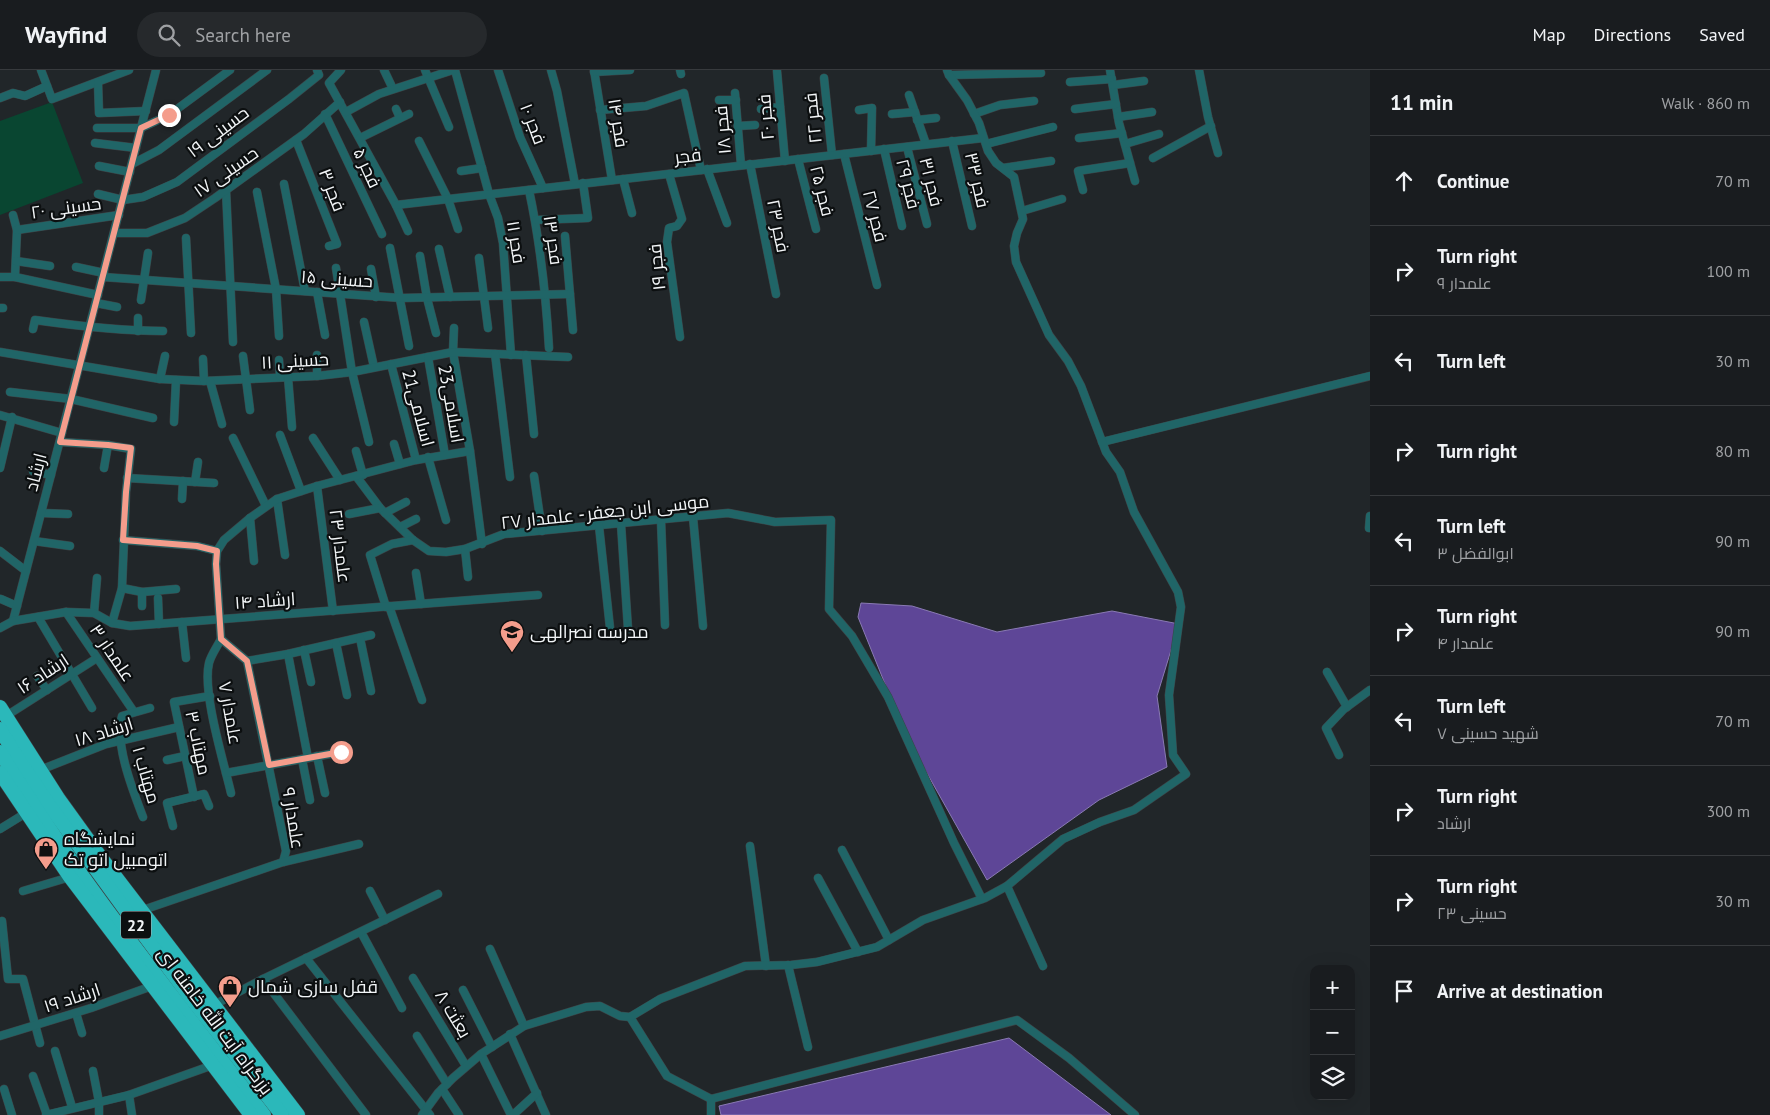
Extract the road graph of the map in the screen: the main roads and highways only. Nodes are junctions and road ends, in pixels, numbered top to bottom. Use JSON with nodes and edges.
{"nodes":[{"id":1,"x":5,"y":730,"type":"edge"},
{"id":2,"x":21,"y":753,"type":"junction"},
{"id":3,"x":7,"y":777,"type":"edge"},
{"id":4,"x":53,"y":801,"type":"junction"},
{"id":5,"x":51,"y":840,"type":"junction"},
{"id":6,"x":95,"y":901,"type":"junction"},
{"id":7,"x":131,"y":950,"type":"junction"},
{"id":8,"x":185,"y":980,"type":"junction"},
{"id":9,"x":218,"y":1063,"type":"junction"},
{"id":10,"x":278,"y":1098,"type":"junction"},
{"id":11,"x":251,"y":1115,"type":"edge"},
{"id":12,"x":264,"y":1115,"type":"edge"},
{"id":13,"x":282,"y":1115,"type":"edge"},
{"id":14,"x":298,"y":1115,"type":"edge"}],
"edges":[{"from":1,"to":2,"type":"highway","name":"بزرگراه آیت الله خامنه ای","number":"22"},
{"from":1,"to":3,"type":"highway","name":"بزرگراه آیت الله خامنه ای","number":"22"},
{"from":2,"to":4,"type":"highway","name":"بزرگراه آیت الله خامنه ای","number":"22"},
{"from":2,"to":4,"type":"highway"},
{"from":3,"to":5,"type":"highway","name":"بزرگراه آیت الله خامنه ای","number":"22"},
{"from":3,"to":5,"type":"highway"},
{"from":4,"to":8,"type":"highway","name":"بزرگراه آیت الله خامنه ای","number":"22"},
{"from":5,"to":6,"type":"highway","name":"بزرگراه آیت الله خامنه ای","number":"22"},
{"from":5,"to":6,"type":"highway"},
{"from":6,"to":7,"type":"highway","name":"بزرگراه آیت الله خامنه ای","number":"22"},
{"from":7,"to":9,"type":"highway","name":"بزرگراه آیت الله خامنه ای","number":"22"},
{"from":7,"to":9,"type":"highway"},
{"from":8,"to":10,"type":"highway","name":"بزرگراه آیت الله خامنه ای","number":"22"},
{"from":8,"to":10,"type":"highway"},
{"from":9,"to":11,"type":"highway"},
{"from":9,"to":12,"type":"highway","name":"بزرگراه آیت الله خامنه ای","number":"22"},
{"from":10,"to":13,"type":"highway","name":"بزرگراه آیت الله خامنه ای","number":"22"},
{"from":10,"to":14,"type":"highway"}]}
